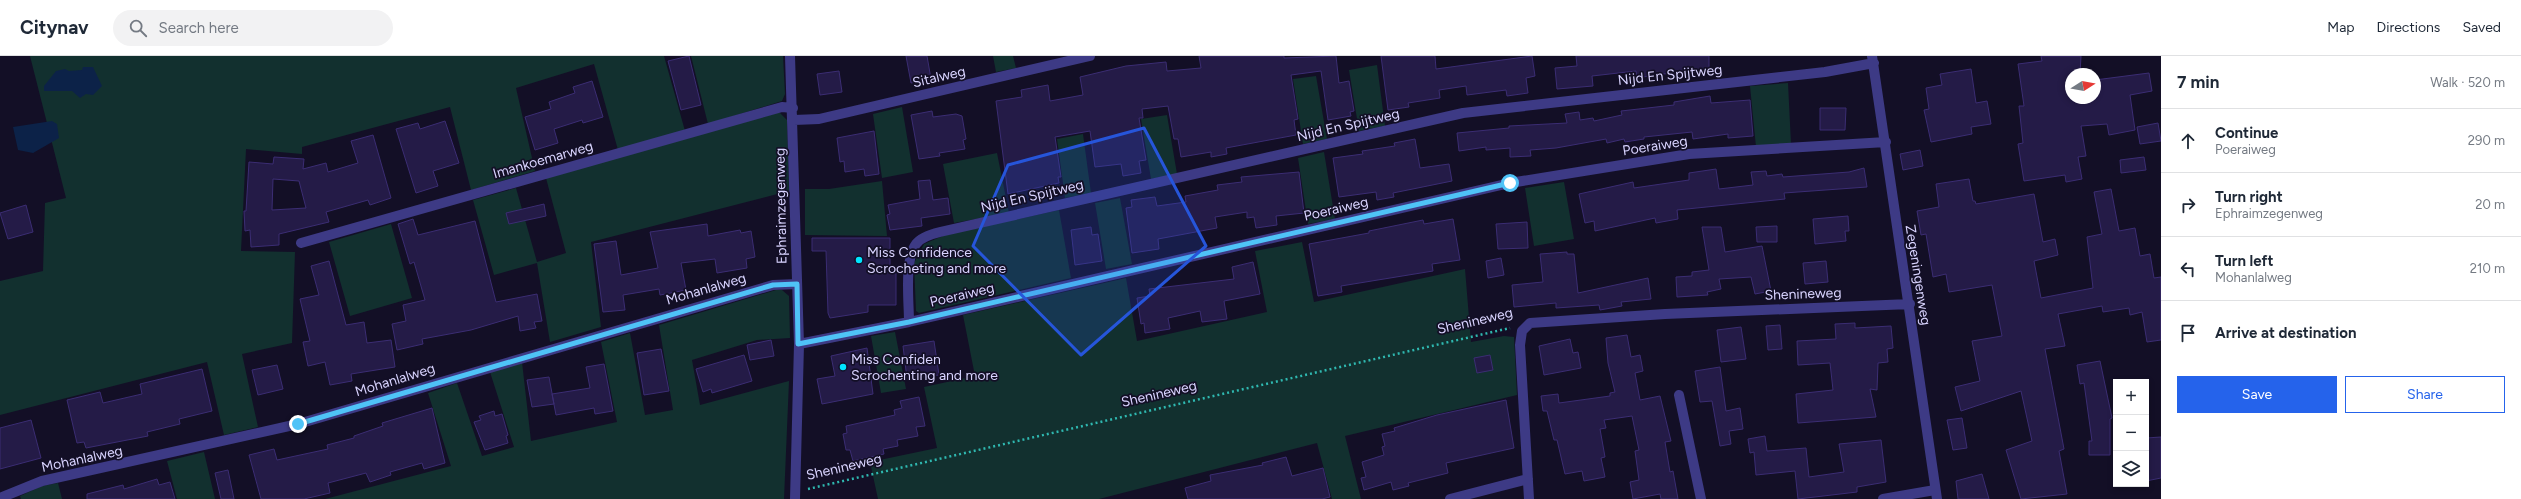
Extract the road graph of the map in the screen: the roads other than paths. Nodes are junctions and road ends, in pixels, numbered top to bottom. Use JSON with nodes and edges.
{"nodes":[{"id":1,"x":790,"y":56,"type":"edge"},
{"id":2,"x":1090,"y":56,"type":"edge"},
{"id":3,"x":1873,"y":60,"type":"edge"},
{"id":4,"x":793,"y":108,"type":"junction"},
{"id":5,"x":794,"y":120,"type":"junction"},
{"id":6,"x":1886,"y":142,"type":"junction"},
{"id":7,"x":301,"y":243,"type":"dead end"},
{"id":8,"x":797,"y":284,"type":"junction"},
{"id":9,"x":1910,"y":304,"type":"junction"},
{"id":10,"x":909,"y":322,"type":"junction"},
{"id":11,"x":798,"y":344,"type":"junction"},
{"id":12,"x":1679,"y":395,"type":"dead end"},
{"id":13,"x":1528,"y":480,"type":"junction"},
{"id":14,"x":1936,"y":494,"type":"edge"},
{"id":15,"x":795,"y":496,"type":"edge"},
{"id":16,"x":0,"y":498,"type":"edge"},
{"id":17,"x":1450,"y":499,"type":"edge"},
{"id":18,"x":1529,"y":499,"type":"edge"},
{"id":19,"x":1701,"y":499,"type":"edge"},
{"id":20,"x":1883,"y":499,"type":"edge"}],
"edges":[{"from":1,"to":4,"type":"street","name":"Ephraimzegenweg"},
{"from":2,"to":5,"type":"street","name":"Sitalweg"},
{"from":3,"to":6,"type":"street","name":"Zegeningenweg"},
{"from":3,"to":10,"type":"street","name":"Nijd En Spijtweg"},
{"from":4,"to":5,"type":"street","name":"Ephraimzegenweg"},
{"from":4,"to":7,"type":"street","name":"Imankoemarweg"},
{"from":5,"to":8,"type":"street","name":"Ephraimzegenweg"},
{"from":6,"to":9,"type":"street","name":"Zegeningenweg"},
{"from":6,"to":10,"type":"street","name":"Poeraiweg"},
{"from":8,"to":11,"type":"street","name":"Ephraimzegenweg"},
{"from":8,"to":16,"type":"street","name":"Mohanlalweg"},
{"from":9,"to":13,"type":"street","name":"Shenineweg"},
{"from":9,"to":14,"type":"street","name":"Zegeningenweg"},
{"from":10,"to":11,"type":"street","name":"Poeraiweg"},
{"from":11,"to":15,"type":"street","name":"Ephraimzegenweg"},
{"from":12,"to":19,"type":"street"},
{"from":13,"to":17,"type":"street"},
{"from":13,"to":18,"type":"street"},
{"from":14,"to":20,"type":"street"}]}
